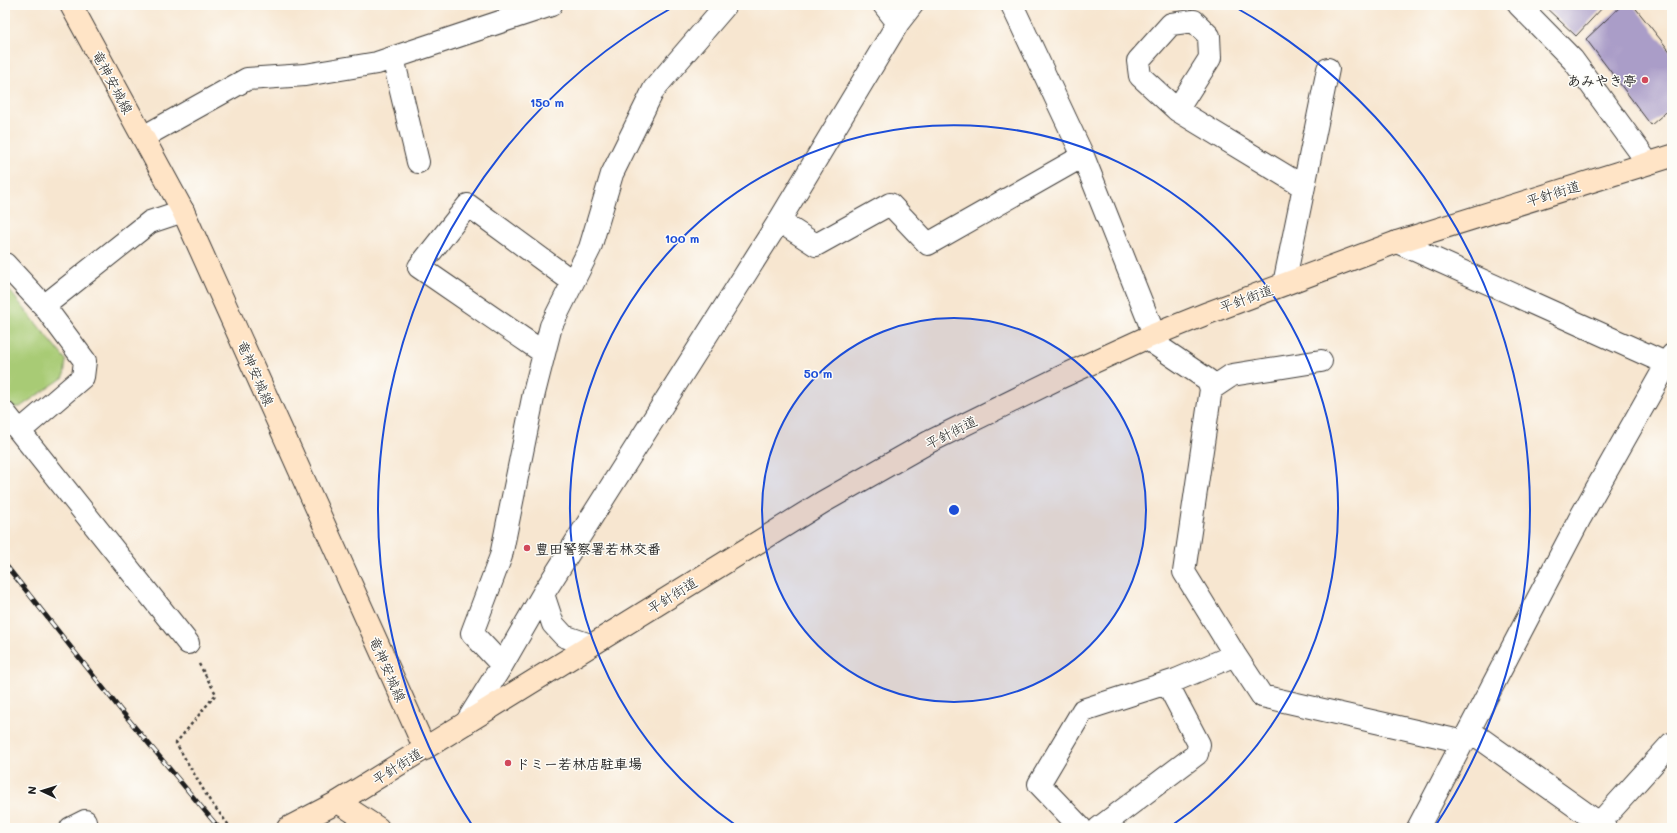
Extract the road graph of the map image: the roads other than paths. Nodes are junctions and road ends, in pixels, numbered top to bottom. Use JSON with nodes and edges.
{"nodes":[{"id":1,"x":71,"y":5,"type":"edge"},
{"id":2,"x":551,"y":5,"type":"edge"},
{"id":3,"x":726,"y":5,"type":"edge"},
{"id":4,"x":884,"y":5,"type":"edge"},
{"id":5,"x":912,"y":5,"type":"edge"},
{"id":6,"x":1012,"y":5,"type":"edge"},
{"id":7,"x":1519,"y":5,"type":"edge"},
{"id":8,"x":497,"y":14,"type":"edge"},
{"id":9,"x":898,"y":23,"type":"junction"},
{"id":10,"x":394,"y":58,"type":"junction"},
{"id":11,"x":1328,"y":68,"type":"dead end"},
{"id":12,"x":1177,"y":110,"type":"dead end"},
{"id":13,"x":142,"y":137,"type":"junction"},
{"id":14,"x":1083,"y":156,"type":"junction"},
{"id":15,"x":1672,"y":156,"type":"edge"},
{"id":16,"x":418,"y":162,"type":"dead end"},
{"id":17,"x":1648,"y":163,"type":"junction"},
{"id":18,"x":1304,"y":187,"type":"junction"},
{"id":19,"x":183,"y":211,"type":"junction"},
{"id":20,"x":779,"y":221,"type":"junction"},
{"id":21,"x":1397,"y":242,"type":"junction"},
{"id":22,"x":5,"y":264,"type":"edge"},
{"id":23,"x":573,"y":282,"type":"junction"},
{"id":24,"x":1284,"y":284,"type":"junction"},
{"id":25,"x":44,"y":306,"type":"junction"},
{"id":26,"x":1150,"y":336,"type":"junction"},
{"id":27,"x":544,"y":353,"type":"junction"},
{"id":28,"x":1321,"y":361,"type":"dead end"},
{"id":29,"x":1670,"y":362,"type":"edge"},
{"id":30,"x":1211,"y":389,"type":"junction"},
{"id":31,"x":5,"y":413,"type":"edge"},
{"id":32,"x":20,"y":431,"type":"junction"},
{"id":33,"x":543,"y":594,"type":"junction"},
{"id":34,"x":188,"y":643,"type":"road end"},
{"id":35,"x":590,"y":646,"type":"junction"},
{"id":36,"x":1235,"y":655,"type":"junction"},
{"id":37,"x":502,"y":665,"type":"junction"},
{"id":38,"x":1167,"y":683,"type":"junction"},
{"id":39,"x":466,"y":723,"type":"junction"},
{"id":40,"x":1467,"y":736,"type":"junction"},
{"id":41,"x":1671,"y":744,"type":"edge"},
{"id":42,"x":424,"y":749,"type":"junction"},
{"id":43,"x":338,"y":802,"type":"junction"},
{"id":44,"x":1600,"y":826,"type":"edge"},
{"id":45,"x":288,"y":828,"type":"edge"},
{"id":46,"x":378,"y":828,"type":"edge"},
{"id":47,"x":1081,"y":828,"type":"edge"},
{"id":48,"x":1099,"y":828,"type":"edge"},
{"id":49,"x":1418,"y":828,"type":"edge"}],
"edges":[{"from":1,"to":13,"type":"street","name":"竜神安城線"},
{"from":2,"to":8,"type":"street"},
{"from":3,"to":23,"type":"street"},
{"from":4,"to":9,"type":"street"},
{"from":5,"to":9,"type":"street"},
{"from":6,"to":14,"type":"street"},
{"from":7,"to":17,"type":"street"},
{"from":8,"to":10,"type":"street"},
{"from":9,"to":20,"type":"street"},
{"from":10,"to":13,"type":"street"},
{"from":10,"to":16,"type":"street"},
{"from":11,"to":18,"type":"street"},
{"from":12,"to":18,"type":"street"},
{"from":13,"to":19,"type":"street","name":"竜神安城線"},
{"from":14,"to":20,"type":"street"},
{"from":14,"to":26,"type":"street"},
{"from":15,"to":17,"type":"street","name":"平針街道"},
{"from":17,"to":21,"type":"street","name":"平針街道"},
{"from":18,"to":24,"type":"street"},
{"from":19,"to":25,"type":"street"},
{"from":19,"to":42,"type":"street","name":"竜神安城線"},
{"from":20,"to":33,"type":"street"},
{"from":21,"to":24,"type":"street","name":"平針街道"},
{"from":21,"to":29,"type":"street"},
{"from":22,"to":25,"type":"street"},
{"from":23,"to":27,"type":"street"},
{"from":23,"to":27,"type":"street"},
{"from":24,"to":26,"type":"street","name":"平針街道"},
{"from":25,"to":32,"type":"street"},
{"from":26,"to":30,"type":"street"},
{"from":26,"to":35,"type":"street","name":"平針街道"},
{"from":27,"to":37,"type":"street"},
{"from":28,"to":30,"type":"street"},
{"from":29,"to":40,"type":"street"},
{"from":30,"to":36,"type":"street"},
{"from":31,"to":32,"type":"street"},
{"from":32,"to":34,"type":"street"},
{"from":33,"to":35,"type":"street"},
{"from":33,"to":37,"type":"street"},
{"from":35,"to":39,"type":"street","name":"平針街道"},
{"from":36,"to":38,"type":"street"},
{"from":36,"to":40,"type":"street"},
{"from":37,"to":39,"type":"street"},
{"from":38,"to":47,"type":"street"},
{"from":38,"to":48,"type":"street"},
{"from":39,"to":42,"type":"street","name":"平針街道"},
{"from":40,"to":44,"type":"street"},
{"from":40,"to":49,"type":"street"},
{"from":41,"to":44,"type":"street"},
{"from":42,"to":43,"type":"street","name":"平針街道"},
{"from":43,"to":45,"type":"street","name":"平針街道"},
{"from":43,"to":46,"type":"street"}]}
